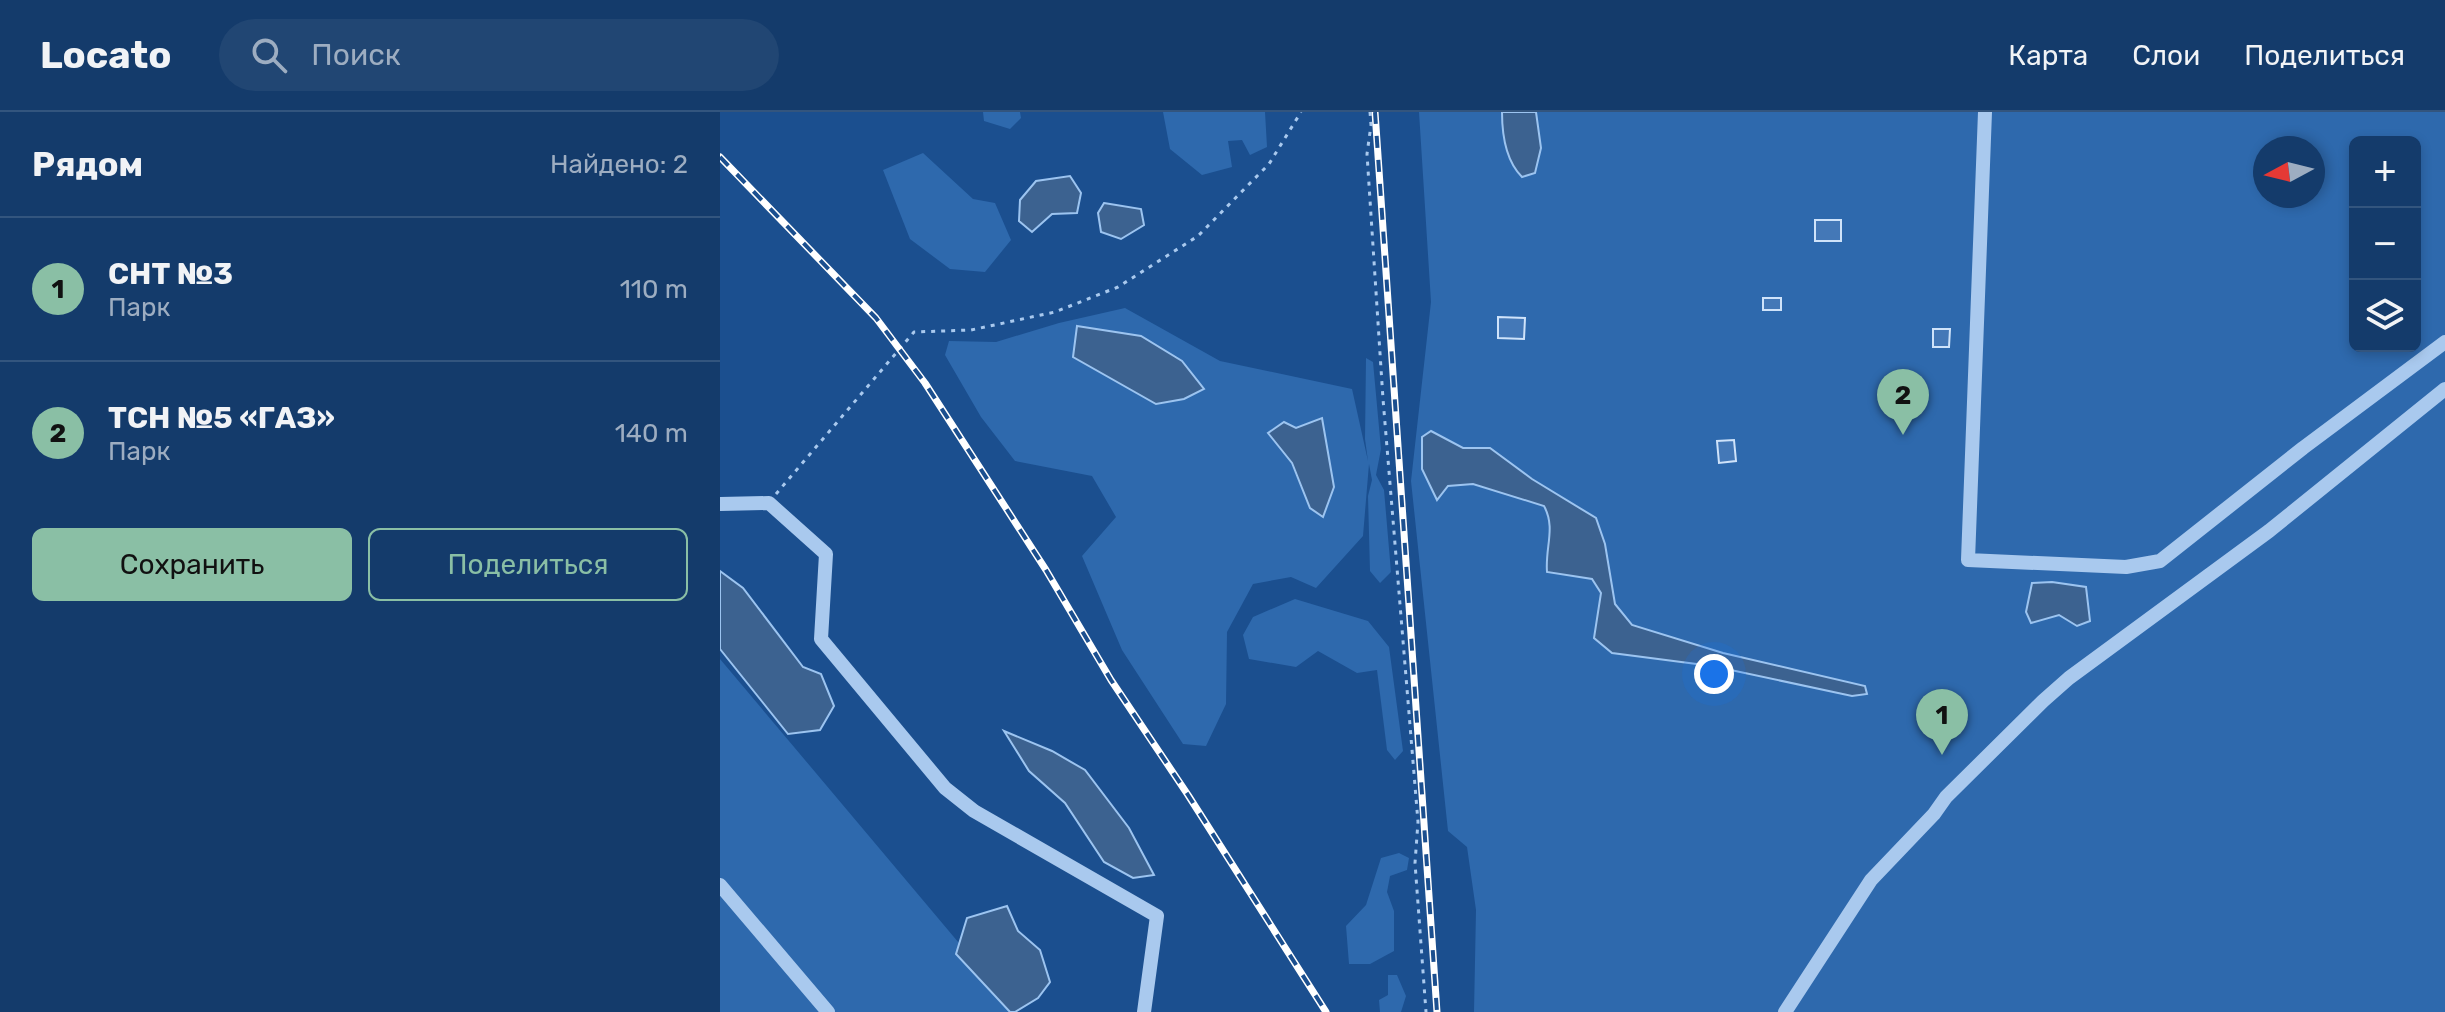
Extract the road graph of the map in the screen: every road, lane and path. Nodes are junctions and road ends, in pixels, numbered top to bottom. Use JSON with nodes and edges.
{"nodes":[{"id":1,"x":1301,"y":112,"type":"edge"},
{"id":2,"x":1370,"y":112,"type":"edge"},
{"id":3,"x":1985,"y":112,"type":"edge"},
{"id":4,"x":2445,"y":342,"type":"edge"},
{"id":5,"x":2445,"y":389,"type":"edge"},
{"id":6,"x":769,"y":503,"type":"junction"},
{"id":7,"x":720,"y":504,"type":"edge"},
{"id":8,"x":720,"y":885,"type":"edge"},
{"id":9,"x":828,"y":1012,"type":"edge"},
{"id":10,"x":1144,"y":1012,"type":"edge"},
{"id":11,"x":1426,"y":1012,"type":"edge"},
{"id":12,"x":1785,"y":1012,"type":"edge"}],
"edges":[{"from":1,"to":6,"type":"path"},
{"from":2,"to":11,"type":"path"},
{"from":3,"to":4,"type":"lane"},
{"from":5,"to":12,"type":"lane"},
{"from":6,"to":7,"type":"lane"},
{"from":6,"to":10,"type":"lane"},
{"from":8,"to":9,"type":"lane"}]}
